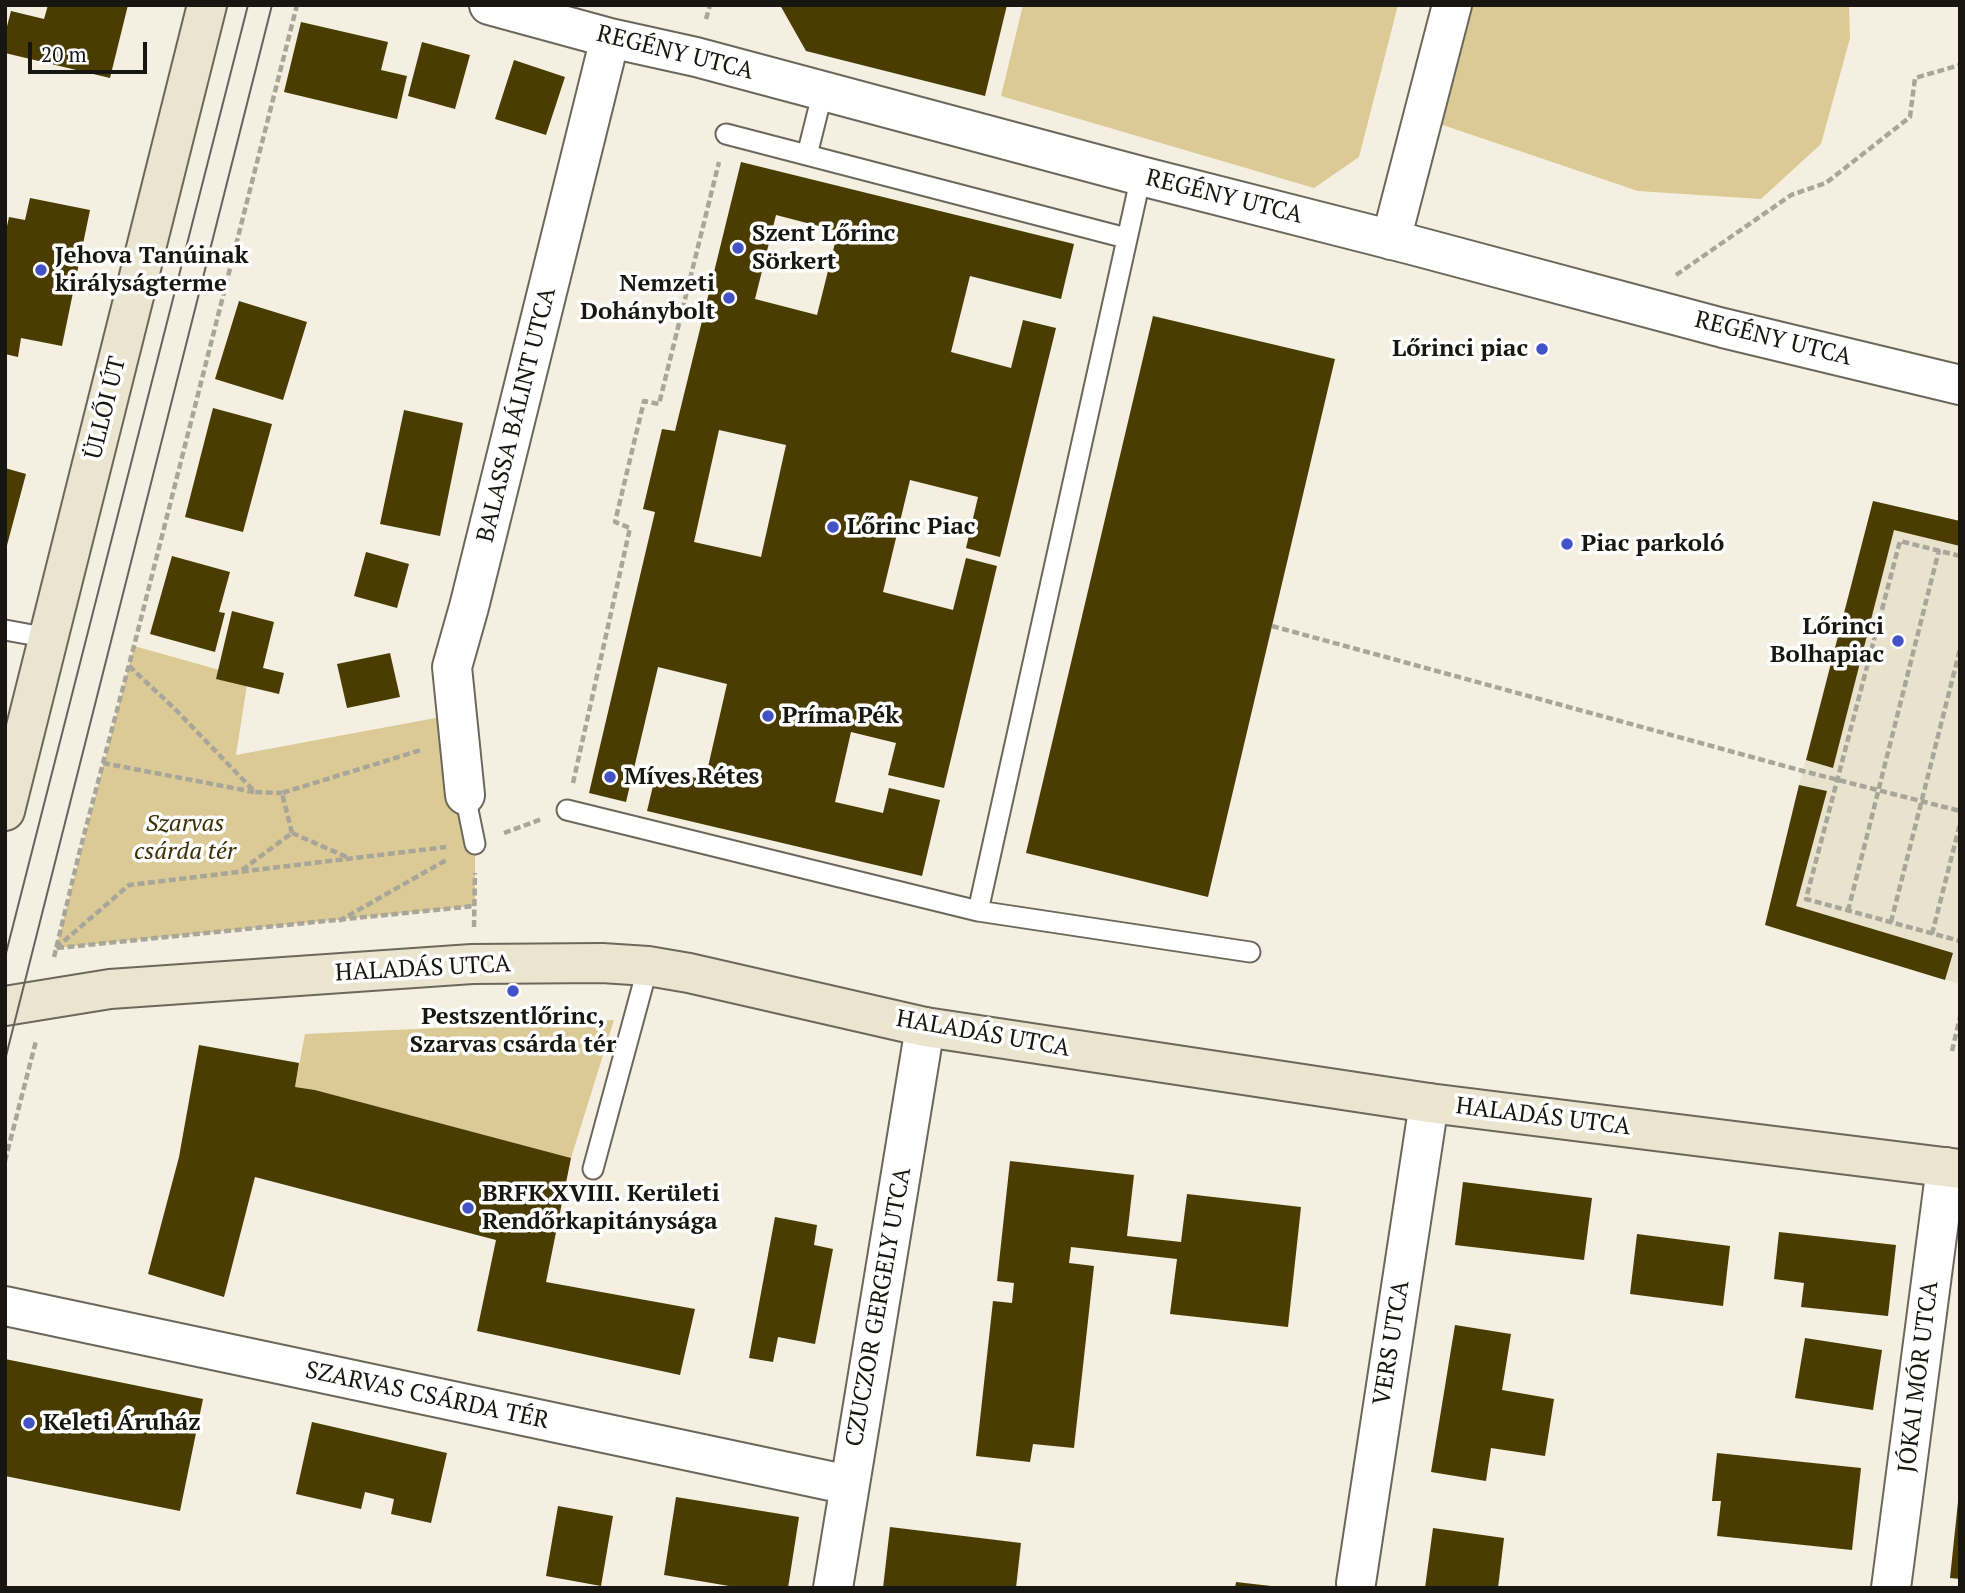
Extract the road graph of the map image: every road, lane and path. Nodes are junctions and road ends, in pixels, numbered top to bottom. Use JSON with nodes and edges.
{"nodes":[{"id":1,"x":206,"y":5,"type":"edge"},
{"id":2,"x":297,"y":5,"type":"edge"},
{"id":3,"x":489,"y":5,"type":"edge"},
{"id":4,"x":1452,"y":5,"type":"edge"},
{"id":5,"x":610,"y":37,"type":"junction"},
{"id":6,"x":1960,"y":65,"type":"edge"},
{"id":7,"x":823,"y":91,"type":"junction"},
{"id":8,"x":726,"y":134,"type":"joint"},
{"id":9,"x":807,"y":155,"type":"junction"},
{"id":10,"x":1141,"y":177,"type":"junction"},
{"id":11,"x":1126,"y":237,"type":"junction"},
{"id":12,"x":1391,"y":240,"type":"junction"},
{"id":13,"x":1634,"y":304,"type":"junction"},
{"id":14,"x":1960,"y":385,"type":"edge"},
{"id":15,"x":1938,"y":551,"type":"junction"},
{"id":16,"x":1960,"y":556,"type":"edge"},
{"id":17,"x":1272,"y":626,"type":"dead end"},
{"id":18,"x":5,"y":630,"type":"edge"},
{"id":19,"x":49,"y":638,"type":"junction"},
{"id":20,"x":1960,"y":649,"type":"edge"},
{"id":21,"x":128,"y":666,"type":"junction"},
{"id":22,"x":459,"y":739,"type":"junction"},
{"id":23,"x":103,"y":763,"type":"junction"},
{"id":24,"x":1838,"y":780,"type":"junction"},
{"id":25,"x":1878,"y":790,"type":"junction"},
{"id":26,"x":255,"y":792,"type":"junction"},
{"id":27,"x":282,"y":793,"type":"junction"},
{"id":28,"x":465,"y":795,"type":"joint"},
{"id":29,"x":1921,"y":801,"type":"junction"},
{"id":30,"x":566,"y":810,"type":"junction"},
{"id":31,"x":5,"y":811,"type":"edge"},
{"id":32,"x":1960,"y":811,"type":"edge"},
{"id":33,"x":1960,"y":824,"type":"edge"},
{"id":34,"x":292,"y":833,"type":"junction"},
{"id":35,"x":475,"y":844,"type":"junction"},
{"id":36,"x":351,"y":859,"type":"junction"},
{"id":37,"x":240,"y":872,"type":"junction"},
{"id":38,"x":475,"y":906,"type":"junction"},
{"id":39,"x":978,"y":911,"type":"junction"},
{"id":40,"x":1848,"y":911,"type":"junction"},
{"id":41,"x":339,"y":921,"type":"junction"},
{"id":42,"x":1891,"y":922,"type":"junction"},
{"id":43,"x":1932,"y":933,"type":"junction"},
{"id":44,"x":1960,"y":941,"type":"edge"},
{"id":45,"x":56,"y":948,"type":"junction"},
{"id":46,"x":1250,"y":952,"type":"dead end"},
{"id":47,"x":472,"y":964,"type":"junction"},
{"id":48,"x":648,"y":965,"type":"junction"},
{"id":49,"x":45,"y":1000,"type":"junction"},
{"id":50,"x":5,"y":1006,"type":"edge"},
{"id":51,"x":1960,"y":1017,"type":"edge"},
{"id":52,"x":925,"y":1027,"type":"junction"},
{"id":53,"x":1952,"y":1051,"type":"dead end"},
{"id":54,"x":1429,"y":1103,"type":"junction"},
{"id":55,"x":5,"y":1161,"type":"edge"},
{"id":56,"x":1953,"y":1168,"type":"edge"},
{"id":57,"x":593,"y":1169,"type":"dead end"},
{"id":58,"x":5,"y":1306,"type":"edge"},
{"id":59,"x":849,"y":1485,"type":"junction"},
{"id":60,"x":1356,"y":1583,"type":"dead end"},
{"id":61,"x":833,"y":1588,"type":"edge"},
{"id":62,"x":1891,"y":1588,"type":"edge"}],
"edges":[{"from":1,"to":19,"type":"main road","name":"ÜLLŐI ÚT"},
{"from":2,"to":21,"type":"path"},
{"from":3,"to":5,"type":"street","name":"REGÉNY UTCA"},
{"from":4,"to":12,"type":"street"},
{"from":5,"to":7,"type":"street","name":"REGÉNY UTCA"},
{"from":5,"to":22,"type":"street","name":"BALASSA BÁLINT UTCA"},
{"from":6,"to":13,"type":"path"},
{"from":7,"to":9,"type":"lane"},
{"from":7,"to":10,"type":"street","name":"REGÉNY UTCA"},
{"from":8,"to":9,"type":"lane"},
{"from":8,"to":30,"type":"path"},
{"from":9,"to":11,"type":"lane"},
{"from":10,"to":11,"type":"lane"},
{"from":10,"to":12,"type":"street","name":"REGÉNY UTCA"},
{"from":11,"to":39,"type":"lane"},
{"from":12,"to":13,"type":"street","name":"REGÉNY UTCA"},
{"from":13,"to":14,"type":"street","name":"REGÉNY UTCA"},
{"from":15,"to":16,"type":"path"},
{"from":15,"to":24,"type":"path"},
{"from":15,"to":25,"type":"path"},
{"from":17,"to":24,"type":"path"},
{"from":18,"to":19,"type":"lane"},
{"from":19,"to":31,"type":"main road","name":"ÜLLŐI ÚT"},
{"from":20,"to":29,"type":"path"},
{"from":21,"to":23,"type":"path"},
{"from":21,"to":26,"type":"path"},
{"from":22,"to":27,"type":"path"},
{"from":22,"to":28,"type":"street","name":"BALASSA BÁLINT UTCA"},
{"from":23,"to":26,"type":"path"},
{"from":23,"to":45,"type":"path"},
{"from":24,"to":25,"type":"path"},
{"from":24,"to":40,"type":"path"},
{"from":25,"to":29,"type":"path"},
{"from":25,"to":40,"type":"path"},
{"from":26,"to":27,"type":"path"},
{"from":27,"to":34,"type":"path"},
{"from":28,"to":35,"type":"lane"},
{"from":29,"to":32,"type":"path"},
{"from":29,"to":42,"type":"path"},
{"from":30,"to":35,"type":"path"},
{"from":30,"to":39,"type":"lane"},
{"from":33,"to":43,"type":"path"},
{"from":34,"to":36,"type":"path"},
{"from":34,"to":37,"type":"path"},
{"from":35,"to":36,"type":"path"},
{"from":35,"to":38,"type":"path"},
{"from":35,"to":41,"type":"path"},
{"from":36,"to":37,"type":"path"},
{"from":37,"to":45,"type":"path"},
{"from":38,"to":41,"type":"path"},
{"from":38,"to":47,"type":"path"},
{"from":39,"to":46,"type":"lane"},
{"from":40,"to":42,"type":"path"},
{"from":41,"to":45,"type":"path"},
{"from":42,"to":43,"type":"path"},
{"from":43,"to":44,"type":"path"},
{"from":45,"to":49,"type":"path"},
{"from":47,"to":48,"type":"main road","name":"HALADÁS UTCA"},
{"from":47,"to":49,"type":"main road","name":"HALADÁS UTCA"},
{"from":48,"to":52,"type":"main road","name":"HALADÁS UTCA"},
{"from":48,"to":57,"type":"lane"},
{"from":49,"to":50,"type":"main road","name":"HALADÁS UTCA"},
{"from":49,"to":55,"type":"path"},
{"from":51,"to":53,"type":"path"},
{"from":52,"to":54,"type":"main road","name":"HALADÁS UTCA"},
{"from":52,"to":59,"type":"street","name":"CZUCZOR GERGELY UTCA"},
{"from":54,"to":56,"type":"main road","name":"HALADÁS UTCA"},
{"from":54,"to":60,"type":"street","name":"VERS UTCA"},
{"from":56,"to":62,"type":"street","name":"JÓKAI MÓR UTCA"},
{"from":58,"to":59,"type":"street","name":"SZARVAS CSÁRDA TÉR"},
{"from":59,"to":61,"type":"street","name":"CZUCZOR GERGELY UTCA"}]}
